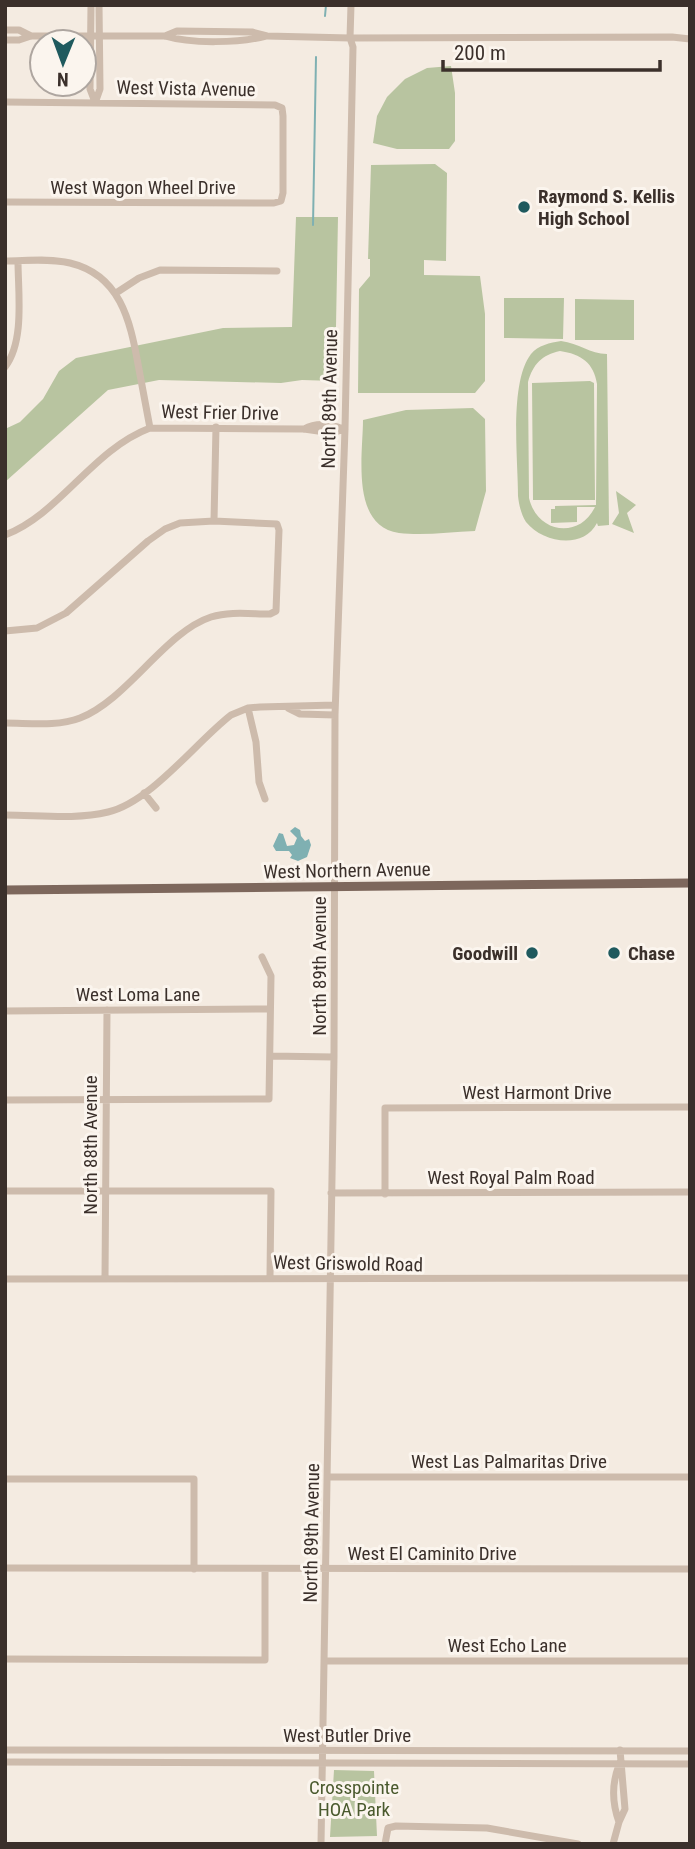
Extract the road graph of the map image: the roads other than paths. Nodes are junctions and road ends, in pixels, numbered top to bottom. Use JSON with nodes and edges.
{"nodes":[{"id":1,"x":91,"y":5,"type":"edge"},
{"id":2,"x":100,"y":5,"type":"edge"},
{"id":3,"x":351,"y":5,"type":"edge"},
{"id":4,"x":90,"y":28,"type":"edge"},
{"id":5,"x":5,"y":30,"type":"edge"},
{"id":6,"x":28,"y":34,"type":"edge"},
{"id":7,"x":100,"y":36,"type":"junction"},
{"id":8,"x":28,"y":37,"type":"edge"},
{"id":9,"x":350,"y":38,"type":"junction"},
{"id":10,"x":690,"y":39,"type":"edge"},
{"id":11,"x":5,"y":40,"type":"edge"},
{"id":12,"x":93,"y":98,"type":"edge"},
{"id":13,"x":5,"y":102,"type":"edge"},
{"id":14,"x":95,"y":103,"type":"junction"},
{"id":15,"x":281,"y":201,"type":"joint"},
{"id":16,"x":5,"y":202,"type":"edge"},
{"id":17,"x":5,"y":261,"type":"edge"},
{"id":18,"x":18,"y":261,"type":"junction"},
{"id":19,"x":277,"y":271,"type":"dead end"},
{"id":20,"x":116,"y":293,"type":"junction"},
{"id":21,"x":5,"y":367,"type":"edge"},
{"id":22,"x":216,"y":427,"type":"junction"},
{"id":23,"x":150,"y":428,"type":"junction"},
{"id":24,"x":345,"y":429,"type":"junction"},
{"id":25,"x":214,"y":520,"type":"junction"},
{"id":26,"x":5,"y":534,"type":"edge"},
{"id":27,"x":5,"y":631,"type":"edge"},
{"id":28,"x":335,"y":705,"type":"junction"},
{"id":29,"x":248,"y":708,"type":"junction"},
{"id":30,"x":288,"y":708,"type":"junction"},
{"id":31,"x":335,"y":715,"type":"junction"},
{"id":32,"x":5,"y":723,"type":"edge"},
{"id":33,"x":144,"y":793,"type":"junction"},
{"id":34,"x":265,"y":799,"type":"dead end"},
{"id":35,"x":156,"y":808,"type":"dead end"},
{"id":36,"x":5,"y":815,"type":"edge"},
{"id":37,"x":690,"y":883,"type":"edge"},
{"id":38,"x":335,"y":887,"type":"junction"},
{"id":39,"x":5,"y":890,"type":"edge"},
{"id":40,"x":262,"y":957,"type":"dead end"},
{"id":41,"x":270,"y":1009,"type":"junction"},
{"id":42,"x":107,"y":1010,"type":"junction"},
{"id":43,"x":5,"y":1011,"type":"edge"},
{"id":44,"x":270,"y":1056,"type":"junction"},
{"id":45,"x":334,"y":1057,"type":"junction"},
{"id":46,"x":5,"y":1100,"type":"edge"},
{"id":47,"x":106,"y":1100,"type":"junction"},
{"id":48,"x":690,"y":1107,"type":"edge"},
{"id":49,"x":5,"y":1191,"type":"edge"},
{"id":50,"x":106,"y":1191,"type":"junction"},
{"id":51,"x":690,"y":1192,"type":"edge"},
{"id":52,"x":331,"y":1194,"type":"junction"},
{"id":53,"x":385,"y":1194,"type":"junction"},
{"id":54,"x":270,"y":1277,"type":"junction"},
{"id":55,"x":690,"y":1278,"type":"edge"},
{"id":56,"x":5,"y":1279,"type":"edge"},
{"id":57,"x":105,"y":1279,"type":"junction"},
{"id":58,"x":330,"y":1279,"type":"junction"},
{"id":59,"x":328,"y":1477,"type":"junction"},
{"id":60,"x":690,"y":1477,"type":"edge"},
{"id":61,"x":5,"y":1479,"type":"edge"},
{"id":62,"x":5,"y":1568,"type":"edge"},
{"id":63,"x":194,"y":1569,"type":"junction"},
{"id":64,"x":265,"y":1569,"type":"junction"},
{"id":65,"x":326,"y":1569,"type":"junction"},
{"id":66,"x":690,"y":1569,"type":"edge"},
{"id":67,"x":5,"y":1659,"type":"edge"},
{"id":68,"x":324,"y":1661,"type":"junction"},
{"id":69,"x":690,"y":1661,"type":"edge"},
{"id":70,"x":5,"y":1750,"type":"edge"},
{"id":71,"x":323,"y":1751,"type":"junction"},
{"id":72,"x":620,"y":1751,"type":"junction"},
{"id":73,"x":690,"y":1751,"type":"edge"},
{"id":74,"x":5,"y":1762,"type":"edge"},
{"id":75,"x":322,"y":1763,"type":"junction"},
{"id":76,"x":620,"y":1763,"type":"junction"},
{"id":77,"x":690,"y":1764,"type":"edge"},
{"id":78,"x":614,"y":1799,"type":"junction"},
{"id":79,"x":625,"y":1799,"type":"junction"},
{"id":80,"x":619,"y":1822,"type":"junction"},
{"id":81,"x":321,"y":1844,"type":"edge"},
{"id":82,"x":385,"y":1844,"type":"edge"},
{"id":83,"x":578,"y":1844,"type":"edge"},
{"id":84,"x":613,"y":1844,"type":"edge"}],
"edges":[{"from":1,"to":4,"type":"street"},
{"from":2,"to":7,"type":"street"},
{"from":3,"to":9,"type":"street","name":"North 89th Avenue"},
{"from":5,"to":6,"type":"street"},
{"from":7,"to":9,"type":"street"},
{"from":7,"to":14,"type":"street"},
{"from":8,"to":11,"type":"street"},
{"from":9,"to":10,"type":"street"},
{"from":9,"to":24,"type":"street","name":"North 89th Avenue"},
{"from":12,"to":14,"type":"street"},
{"from":13,"to":14,"type":"street","name":"West Vista Avenue"},
{"from":14,"to":15,"type":"street","name":"West Vista Avenue"},
{"from":15,"to":16,"type":"street","name":"West Wagon Wheel Drive"},
{"from":17,"to":18,"type":"street"},
{"from":18,"to":20,"type":"street"},
{"from":18,"to":21,"type":"street"},
{"from":19,"to":20,"type":"street"},
{"from":20,"to":23,"type":"street"},
{"from":22,"to":23,"type":"street","name":"West Frier Drive"},
{"from":22,"to":24,"type":"street","name":"West Frier Drive"},
{"from":22,"to":25,"type":"street"},
{"from":23,"to":26,"type":"street","name":"West Frier Drive"},
{"from":24,"to":28,"type":"street","name":"North 89th Avenue"},
{"from":25,"to":27,"type":"street"},
{"from":25,"to":32,"type":"street"},
{"from":28,"to":30,"type":"street"},
{"from":28,"to":31,"type":"street","name":"North 89th Avenue"},
{"from":29,"to":30,"type":"street"},
{"from":29,"to":33,"type":"street"},
{"from":29,"to":34,"type":"street"},
{"from":30,"to":31,"type":"street"},
{"from":31,"to":38,"type":"street","name":"North 89th Avenue"},
{"from":33,"to":35,"type":"street"},
{"from":33,"to":36,"type":"street"},
{"from":37,"to":38,"type":"main road","name":"West Northern Avenue"},
{"from":38,"to":39,"type":"main road","name":"West Northern Avenue"},
{"from":38,"to":45,"type":"street","name":"North 89th Avenue"},
{"from":40,"to":41,"type":"street"},
{"from":41,"to":42,"type":"street","name":"West Loma Lane"},
{"from":41,"to":44,"type":"street"},
{"from":42,"to":43,"type":"street","name":"West Loma Lane"},
{"from":42,"to":47,"type":"street","name":"North 88th Avenue"},
{"from":44,"to":45,"type":"street"},
{"from":44,"to":47,"type":"street"},
{"from":45,"to":52,"type":"street","name":"North 89th Avenue"},
{"from":46,"to":47,"type":"street"},
{"from":47,"to":50,"type":"street","name":"North 88th Avenue"},
{"from":48,"to":53,"type":"street","name":"West Harmont Drive"},
{"from":49,"to":50,"type":"street"},
{"from":50,"to":54,"type":"street"},
{"from":50,"to":57,"type":"street","name":"North 88th Avenue"},
{"from":51,"to":53,"type":"street","name":"West Royal Palm Road"},
{"from":52,"to":53,"type":"street","name":"West Royal Palm Road"},
{"from":52,"to":58,"type":"street","name":"North 89th Avenue"},
{"from":54,"to":57,"type":"street","name":"West Griswold Road"},
{"from":54,"to":58,"type":"street","name":"West Griswold Road"},
{"from":55,"to":58,"type":"street","name":"West Griswold Road"},
{"from":56,"to":57,"type":"street","name":"West Griswold Road"},
{"from":58,"to":59,"type":"street","name":"North 89th Avenue"},
{"from":59,"to":60,"type":"street","name":"West Las Palmaritas Drive"},
{"from":59,"to":65,"type":"street","name":"North 89th Avenue"},
{"from":61,"to":63,"type":"street"},
{"from":62,"to":63,"type":"street","name":"West El Caminito Drive"},
{"from":63,"to":64,"type":"street","name":"West El Caminito Drive"},
{"from":64,"to":65,"type":"street","name":"West El Caminito Drive"},
{"from":64,"to":67,"type":"street"},
{"from":65,"to":66,"type":"street","name":"West El Caminito Drive"},
{"from":65,"to":68,"type":"street","name":"North 89th Avenue"},
{"from":68,"to":69,"type":"street","name":"West Echo Lane"},
{"from":68,"to":71,"type":"street","name":"North 89th Avenue"},
{"from":70,"to":71,"type":"street","name":"West Butler Drive"},
{"from":71,"to":72,"type":"street","name":"West Butler Drive"},
{"from":71,"to":75,"type":"street","name":"North 89th Avenue"},
{"from":72,"to":73,"type":"street","name":"West Butler Drive"},
{"from":72,"to":76,"type":"street"},
{"from":74,"to":75,"type":"street","name":"West Butler Drive"},
{"from":75,"to":76,"type":"street","name":"West Butler Drive"},
{"from":75,"to":81,"type":"street","name":"North 89th Avenue"},
{"from":76,"to":77,"type":"street","name":"West Butler Drive"},
{"from":76,"to":78,"type":"street"},
{"from":76,"to":79,"type":"street"},
{"from":78,"to":79,"type":"street"},
{"from":78,"to":80,"type":"street"},
{"from":79,"to":80,"type":"street"},
{"from":80,"to":84,"type":"street"},
{"from":82,"to":83,"type":"street"}]}
